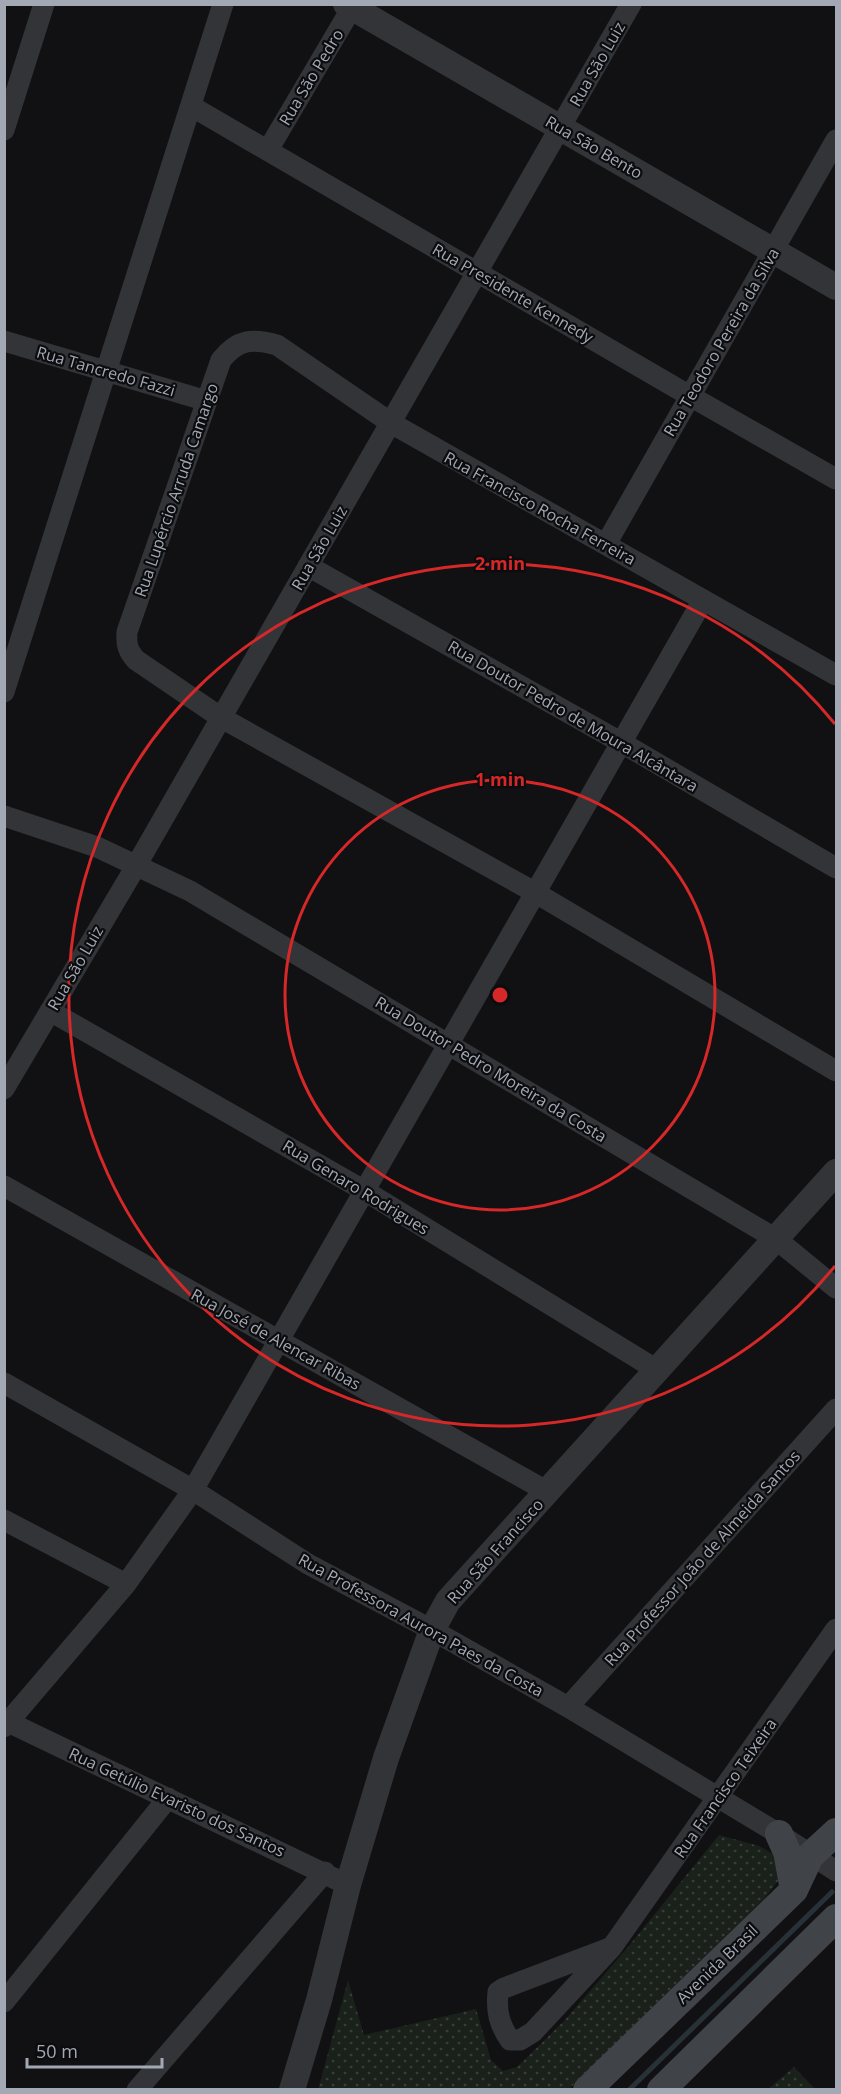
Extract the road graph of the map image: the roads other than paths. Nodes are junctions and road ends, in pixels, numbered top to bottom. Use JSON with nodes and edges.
{"nodes":[{"id":1,"x":44,"y":4,"type":"edge"},
{"id":2,"x":223,"y":4,"type":"edge"},
{"id":3,"x":631,"y":4,"type":"edge"},
{"id":4,"x":351,"y":5,"type":"edge"},
{"id":5,"x":191,"y":106,"type":"junction"},
{"id":6,"x":561,"y":128,"type":"junction"},
{"id":7,"x":4,"y":130,"type":"edge"},
{"id":8,"x":837,"y":140,"type":"edge"},
{"id":9,"x":268,"y":150,"type":"junction"},
{"id":10,"x":773,"y":250,"type":"junction"},
{"id":11,"x":477,"y":273,"type":"junction"},
{"id":12,"x":837,"y":287,"type":"edge"},
{"id":13,"x":4,"y":341,"type":"edge"},
{"id":14,"x":247,"y":342,"type":"joint"},
{"id":15,"x":106,"y":371,"type":"junction"},
{"id":16,"x":690,"y":396,"type":"junction"},
{"id":17,"x":207,"y":401,"type":"junction"},
{"id":18,"x":391,"y":423,"type":"junction"},
{"id":19,"x":837,"y":479,"type":"edge"},
{"id":20,"x":606,"y":544,"type":"junction"},
{"id":21,"x":308,"y":566,"type":"junction"},
{"id":22,"x":703,"y":600,"type":"junction"},
{"id":23,"x":837,"y":675,"type":"edge"},
{"id":24,"x":4,"y":692,"type":"edge"},
{"id":25,"x":220,"y":717,"type":"junction"},
{"id":26,"x":622,"y":743,"type":"junction"},
{"id":27,"x":4,"y":816,"type":"edge"},
{"id":28,"x":136,"y":866,"type":"junction"},
{"id":29,"x":837,"y":868,"type":"edge"},
{"id":30,"x":536,"y":892,"type":"junction"},
{"id":31,"x":50,"y":1011,"type":"junction"},
{"id":32,"x":448,"y":1043,"type":"junction"},
{"id":33,"x":837,"y":1071,"type":"edge"},
{"id":34,"x":4,"y":1089,"type":"edge"},
{"id":35,"x":837,"y":1172,"type":"edge"},
{"id":36,"x":4,"y":1186,"type":"edge"},
{"id":37,"x":365,"y":1191,"type":"junction"},
{"id":38,"x":776,"y":1239,"type":"junction"},
{"id":39,"x":837,"y":1288,"type":"edge"},
{"id":40,"x":280,"y":1340,"type":"junction"},
{"id":41,"x":657,"y":1370,"type":"junction"},
{"id":42,"x":4,"y":1383,"type":"edge"},
{"id":43,"x":837,"y":1409,"type":"edge"},
{"id":44,"x":193,"y":1490,"type":"junction"},
{"id":45,"x":548,"y":1492,"type":"junction"},
{"id":46,"x":4,"y":1520,"type":"edge"},
{"id":47,"x":126,"y":1584,"type":"junction"},
{"id":48,"x":837,"y":1629,"type":"edge"},
{"id":49,"x":432,"y":1630,"type":"junction"},
{"id":50,"x":568,"y":1707,"type":"junction"},
{"id":51,"x":6,"y":1723,"type":"edge"},
{"id":52,"x":718,"y":1797,"type":"junction"},
{"id":53,"x":168,"y":1798,"type":"junction"},
{"id":54,"x":837,"y":1832,"type":"edge"},
{"id":55,"x":779,"y":1834,"type":"junction"},
{"id":56,"x":810,"y":1856,"type":"junction"},
{"id":57,"x":837,"y":1871,"type":"edge"},
{"id":58,"x":325,"y":1872,"type":"junction"},
{"id":59,"x":348,"y":1885,"type":"junction"},
{"id":60,"x":794,"y":1890,"type":"junction"},
{"id":61,"x":837,"y":1918,"type":"edge"},
{"id":62,"x":612,"y":1947,"type":"junction"},
{"id":63,"x":4,"y":2002,"type":"edge"},
{"id":64,"x":137,"y":2090,"type":"edge"},
{"id":65,"x":292,"y":2090,"type":"edge"},
{"id":66,"x":587,"y":2090,"type":"edge"},
{"id":67,"x":661,"y":2090,"type":"edge"}],
"edges":[{"from":1,"to":7,"type":"street"},
{"from":2,"to":5,"type":"street"},
{"from":3,"to":6,"type":"street","name":"Rua São Luiz"},
{"from":4,"to":6,"type":"street","name":"Rua São Bento"},
{"from":4,"to":9,"type":"street","name":"Rua São Pedro"},
{"from":5,"to":9,"type":"street","name":"Rua Presidente Kennedy"},
{"from":5,"to":15,"type":"street"},
{"from":6,"to":10,"type":"street","name":"Rua São Bento"},
{"from":6,"to":11,"type":"street","name":"Rua São Luiz"},
{"from":8,"to":10,"type":"street","name":"Rua Teodoro Pereira da Silva"},
{"from":9,"to":11,"type":"street","name":"Rua Presidente Kennedy"},
{"from":10,"to":12,"type":"street","name":"Rua São Bento"},
{"from":10,"to":16,"type":"street","name":"Rua Teodoro Pereira da Silva"},
{"from":11,"to":16,"type":"street","name":"Rua Presidente Kennedy"},
{"from":11,"to":18,"type":"street","name":"Rua São Luiz"},
{"from":13,"to":15,"type":"street","name":"Rua Tancredo Fazzi"},
{"from":14,"to":17,"type":"street","name":"Rua Lupércio Arruda Camargo"},
{"from":14,"to":18,"type":"street","name":"Rua Francisco Rocha Ferreira"},
{"from":15,"to":17,"type":"street","name":"Rua Tancredo Fazzi"},
{"from":15,"to":24,"type":"street"},
{"from":16,"to":19,"type":"street","name":"Rua Presidente Kennedy"},
{"from":16,"to":20,"type":"street","name":"Rua Teodoro Pereira da Silva"},
{"from":17,"to":25,"type":"street","name":"Rua Lupércio Arruda Camargo"},
{"from":18,"to":20,"type":"street","name":"Rua Francisco Rocha Ferreira"},
{"from":18,"to":21,"type":"street","name":"Rua São Luiz"},
{"from":20,"to":22,"type":"street","name":"Rua Francisco Rocha Ferreira"},
{"from":21,"to":25,"type":"street","name":"Rua São Luiz"},
{"from":21,"to":26,"type":"street","name":"Rua Doutor Pedro de Moura Alcântara"},
{"from":22,"to":23,"type":"street","name":"Rua Francisco Rocha Ferreira"},
{"from":22,"to":26,"type":"street"},
{"from":25,"to":28,"type":"street","name":"Rua São Luiz"},
{"from":25,"to":30,"type":"street"},
{"from":26,"to":29,"type":"street","name":"Rua Doutor Pedro de Moura Alcântara"},
{"from":26,"to":30,"type":"street"},
{"from":27,"to":28,"type":"street","name":"Rua Doutor Pedro Moreira da Costa"},
{"from":28,"to":31,"type":"street","name":"Rua São Luiz"},
{"from":28,"to":32,"type":"street","name":"Rua Doutor Pedro Moreira da Costa"},
{"from":30,"to":32,"type":"street"},
{"from":30,"to":33,"type":"street"},
{"from":31,"to":34,"type":"street","name":"Rua São Luiz"},
{"from":31,"to":37,"type":"street","name":"Rua Genaro Rodrigues"},
{"from":32,"to":37,"type":"street"},
{"from":32,"to":38,"type":"street","name":"Rua Doutor Pedro Moreira da Costa"},
{"from":35,"to":38,"type":"street","name":"Rua São Francisco"},
{"from":36,"to":40,"type":"street","name":"Rua José de Alencar Ribas"},
{"from":37,"to":40,"type":"street"},
{"from":37,"to":41,"type":"street","name":"Rua Genaro Rodrigues"},
{"from":38,"to":39,"type":"street","name":"Rua Doutor Pedro Moreira da Costa"},
{"from":38,"to":41,"type":"street","name":"Rua São Francisco"},
{"from":40,"to":44,"type":"street"},
{"from":40,"to":45,"type":"street","name":"Rua José de Alencar Ribas"},
{"from":41,"to":45,"type":"street","name":"Rua São Francisco"},
{"from":42,"to":44,"type":"street","name":"Rua Professora Aurora Paes da Costa"},
{"from":43,"to":50,"type":"street","name":"Rua Professor João de Almeida Santos"},
{"from":44,"to":47,"type":"street"},
{"from":44,"to":49,"type":"street","name":"Rua Professora Aurora Paes da Costa"},
{"from":45,"to":49,"type":"street","name":"Rua São Francisco"},
{"from":46,"to":47,"type":"street"},
{"from":47,"to":51,"type":"street"},
{"from":48,"to":52,"type":"street","name":"Rua Francisco Teixeira"},
{"from":49,"to":50,"type":"street","name":"Rua Professora Aurora Paes da Costa"},
{"from":49,"to":59,"type":"street","name":"Rua São Francisco"},
{"from":50,"to":52,"type":"street","name":"Rua Professora Aurora Paes da Costa"},
{"from":51,"to":53,"type":"street","name":"Rua Getúlio Evaristo dos Santos"},
{"from":52,"to":55,"type":"street","name":"Rua Professora Aurora Paes da Costa"},
{"from":52,"to":62,"type":"street","name":"Rua Francisco Teixeira"},
{"from":53,"to":58,"type":"street","name":"Rua Getúlio Evaristo dos Santos"},
{"from":53,"to":63,"type":"street"},
{"from":54,"to":56,"type":"main road","name":"Avenida Brasil"},
{"from":55,"to":56,"type":"street","name":"Rua Professora Aurora Paes da Costa"},
{"from":55,"to":60,"type":"main road"},
{"from":56,"to":57,"type":"street","name":"Rua Professora Aurora Paes da Costa"},
{"from":56,"to":60,"type":"main road","name":"Avenida Brasil"},
{"from":58,"to":59,"type":"street","name":"Rua Getúlio Evaristo dos Santos"},
{"from":58,"to":64,"type":"street"},
{"from":59,"to":65,"type":"street","name":"Rua São Francisco"},
{"from":60,"to":66,"type":"main road","name":"Avenida Brasil"},
{"from":61,"to":67,"type":"main road"},
{"from":62,"to":62,"type":"street","name":"Rua Francisco Teixeira"}]}
